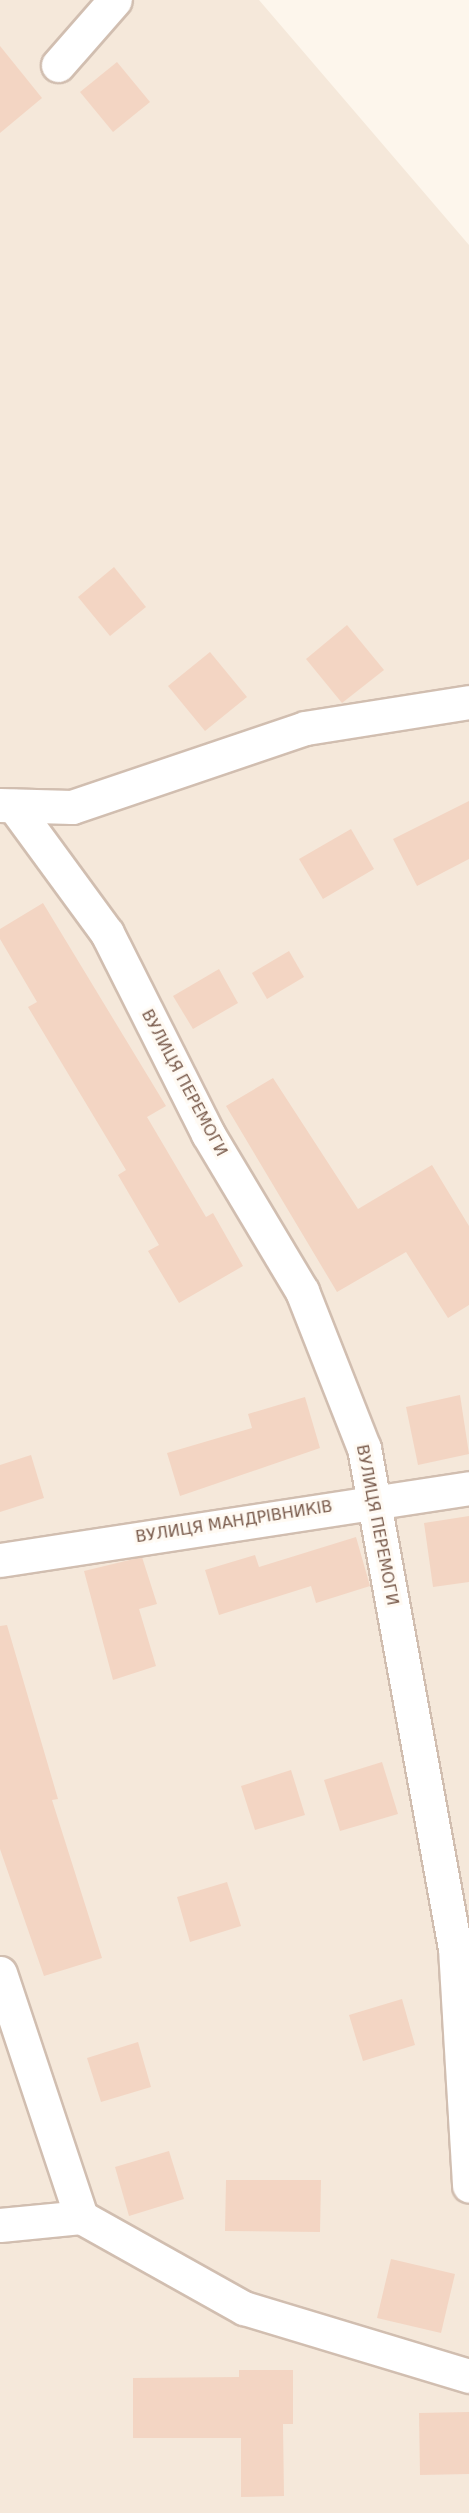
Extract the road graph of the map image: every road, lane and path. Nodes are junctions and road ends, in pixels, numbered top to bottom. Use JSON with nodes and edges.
{"nodes":[{"id":1,"x":115,"y":0,"type":"edge"},
{"id":2,"x":58,"y":65,"type":"dead end"},
{"id":3,"x":469,"y":702,"type":"edge"},
{"id":4,"x":7,"y":805,"type":"edge"},
{"id":5,"x":469,"y":1488,"type":"edge"},
{"id":6,"x":373,"y":1500,"type":"junction"},
{"id":7,"x":0,"y":1560,"type":"edge"},
{"id":8,"x":0,"y":1973,"type":"edge"},
{"id":9,"x":469,"y":2186,"type":"edge"},
{"id":10,"x":81,"y":2217,"type":"junction"},
{"id":11,"x":0,"y":2225,"type":"edge"},
{"id":12,"x":469,"y":2376,"type":"edge"}],
"edges":[{"from":1,"to":2,"type":"street"},
{"from":3,"to":4,"type":"street"},
{"from":4,"to":6,"type":"street","name":"ВУЛИЦЯ ПЕРЕМОГИ"},
{"from":5,"to":6,"type":"street","name":"ВУЛИЦЯ МАНДРІВНИКІВ"},
{"from":6,"to":7,"type":"street","name":"ВУЛИЦЯ МАНДРІВНИКІВ"},
{"from":6,"to":9,"type":"street","name":"ВУЛИЦЯ ПЕРЕМОГИ"},
{"from":8,"to":10,"type":"street"},
{"from":10,"to":11,"type":"street"},
{"from":10,"to":12,"type":"street"}]}
